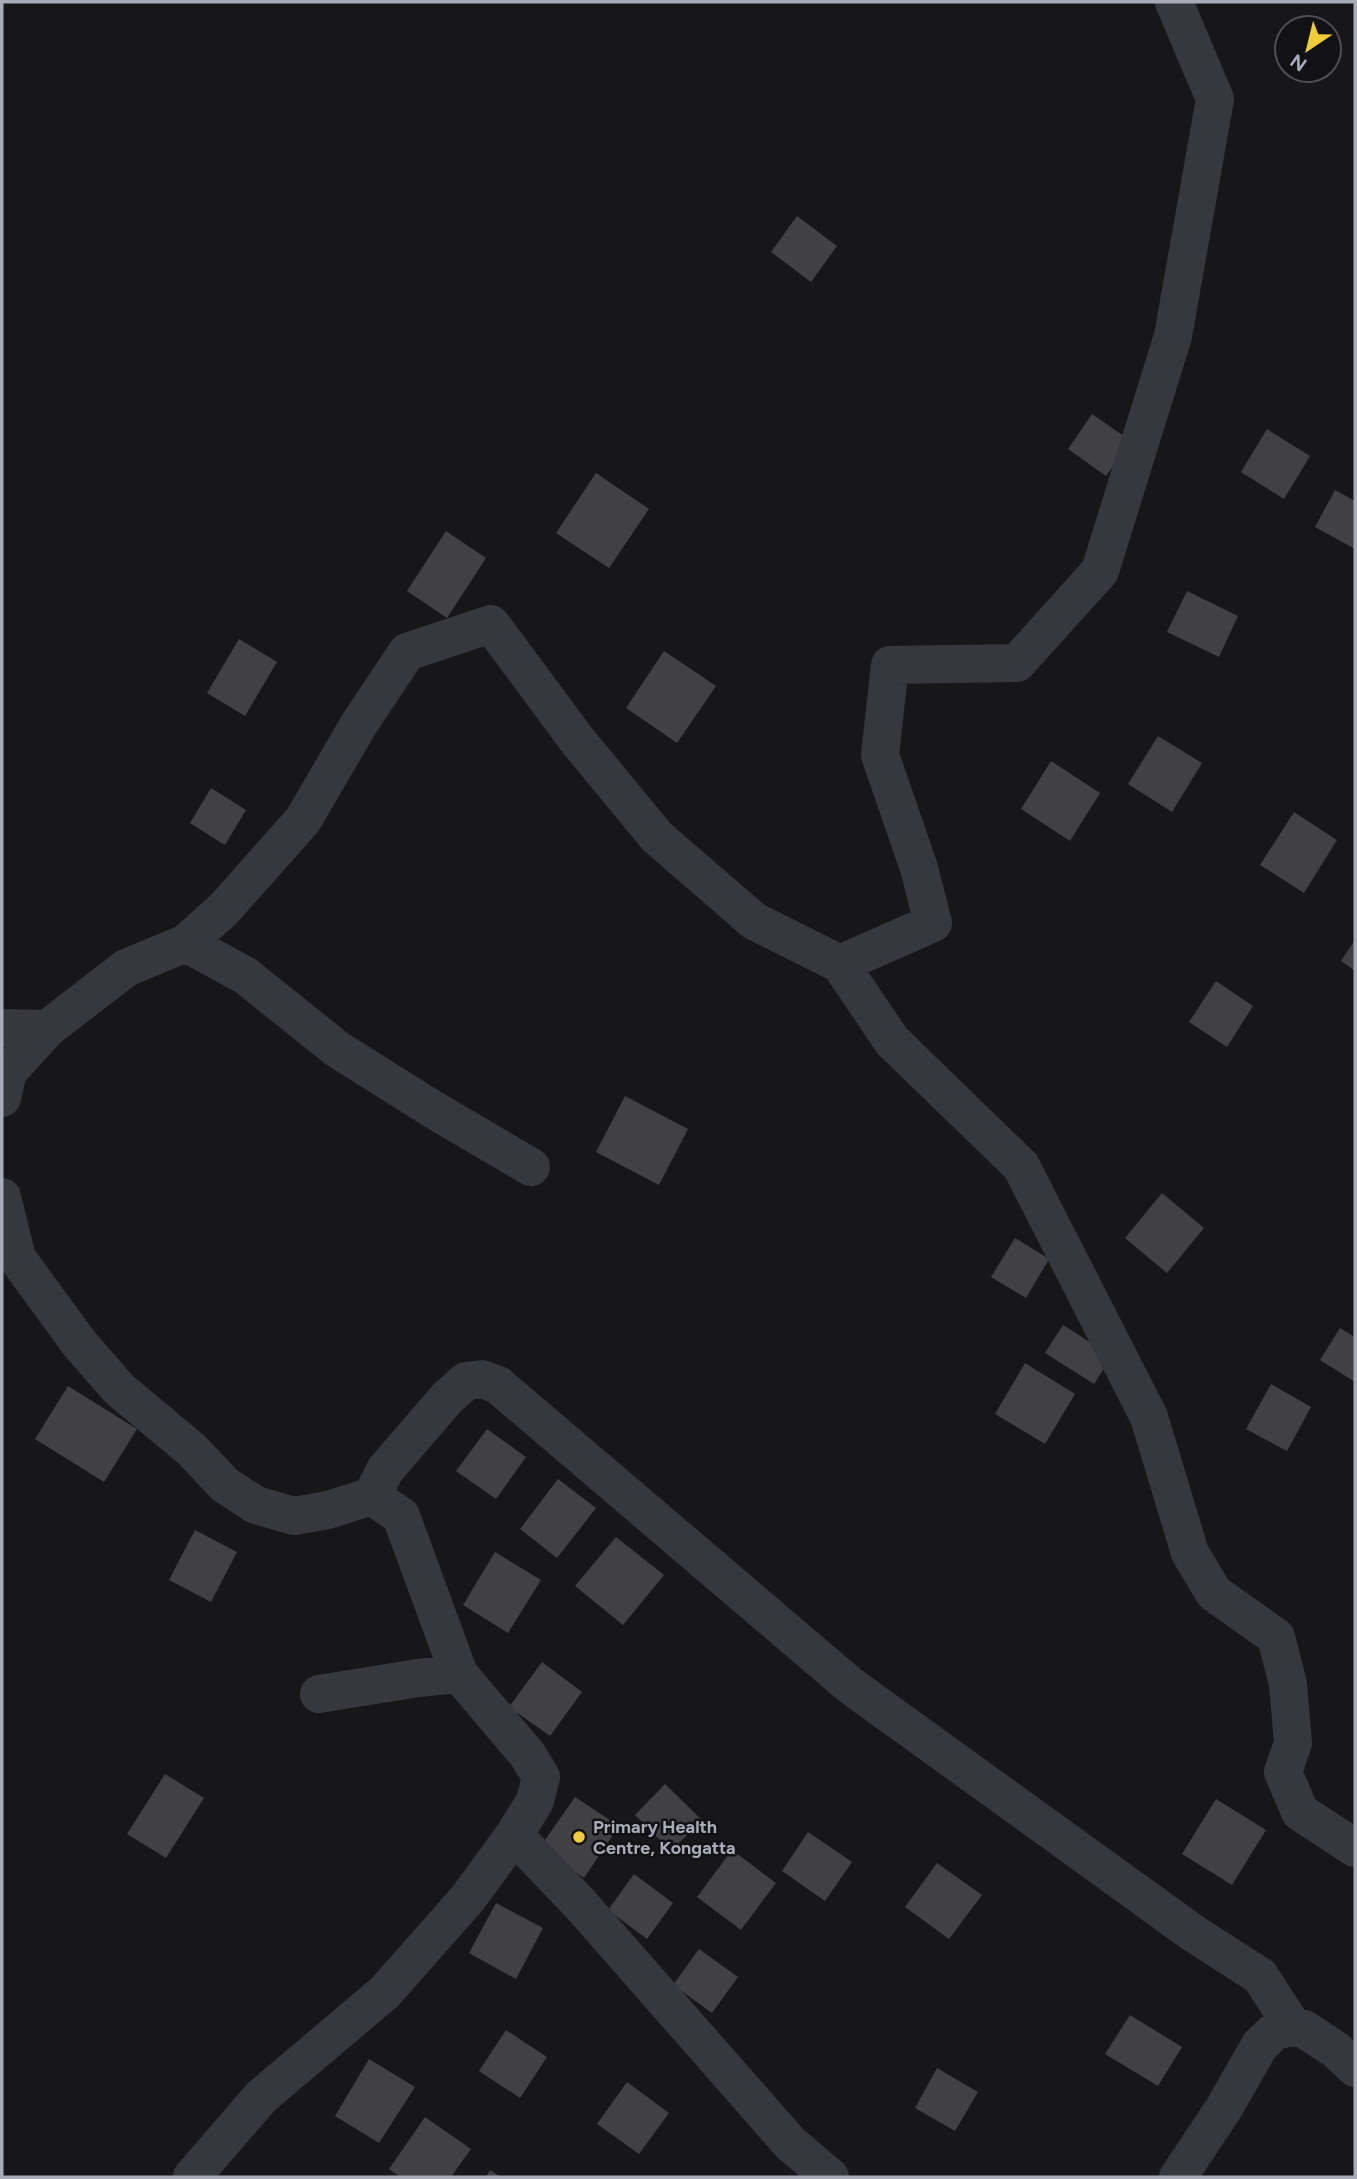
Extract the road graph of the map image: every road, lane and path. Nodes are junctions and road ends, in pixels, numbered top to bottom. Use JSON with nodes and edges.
{"nodes":[{"id":1,"x":1174,"y":2,"type":"edge"},
{"id":2,"x":186,"y":943,"type":"junction"},
{"id":3,"x":840,"y":964,"type":"junction"},
{"id":4,"x":2,"y":1028,"type":"edge"},
{"id":5,"x":47,"y":1029,"type":"junction"},
{"id":6,"x":2,"y":1098,"type":"edge"},
{"id":7,"x":531,"y":1167,"type":"dead end"},
{"id":8,"x":2,"y":1197,"type":"edge"},
{"id":9,"x":372,"y":1496,"type":"junction"},
{"id":10,"x":459,"y":1674,"type":"junction"},
{"id":11,"x":319,"y":1693,"type":"dead end"},
{"id":12,"x":514,"y":1835,"type":"junction"},
{"id":13,"x":1355,"y":1848,"type":"edge"},
{"id":14,"x":1293,"y":2027,"type":"junction"},
{"id":15,"x":1355,"y":2068,"type":"edge"},
{"id":16,"x":192,"y":2177,"type":"edge"},
{"id":17,"x":830,"y":2177,"type":"edge"},
{"id":18,"x":1178,"y":2177,"type":"edge"}],
"edges":[{"from":1,"to":3,"type":"street"},
{"from":2,"to":3,"type":"street"},
{"from":2,"to":5,"type":"street"},
{"from":2,"to":7,"type":"street"},
{"from":3,"to":13,"type":"street"},
{"from":4,"to":5,"type":"street"},
{"from":5,"to":6,"type":"street"},
{"from":8,"to":9,"type":"street"},
{"from":9,"to":10,"type":"street"},
{"from":9,"to":14,"type":"street"},
{"from":10,"to":11,"type":"street"},
{"from":10,"to":12,"type":"street"},
{"from":12,"to":16,"type":"street"},
{"from":12,"to":17,"type":"street"},
{"from":14,"to":15,"type":"street"},
{"from":14,"to":18,"type":"street"}]}
